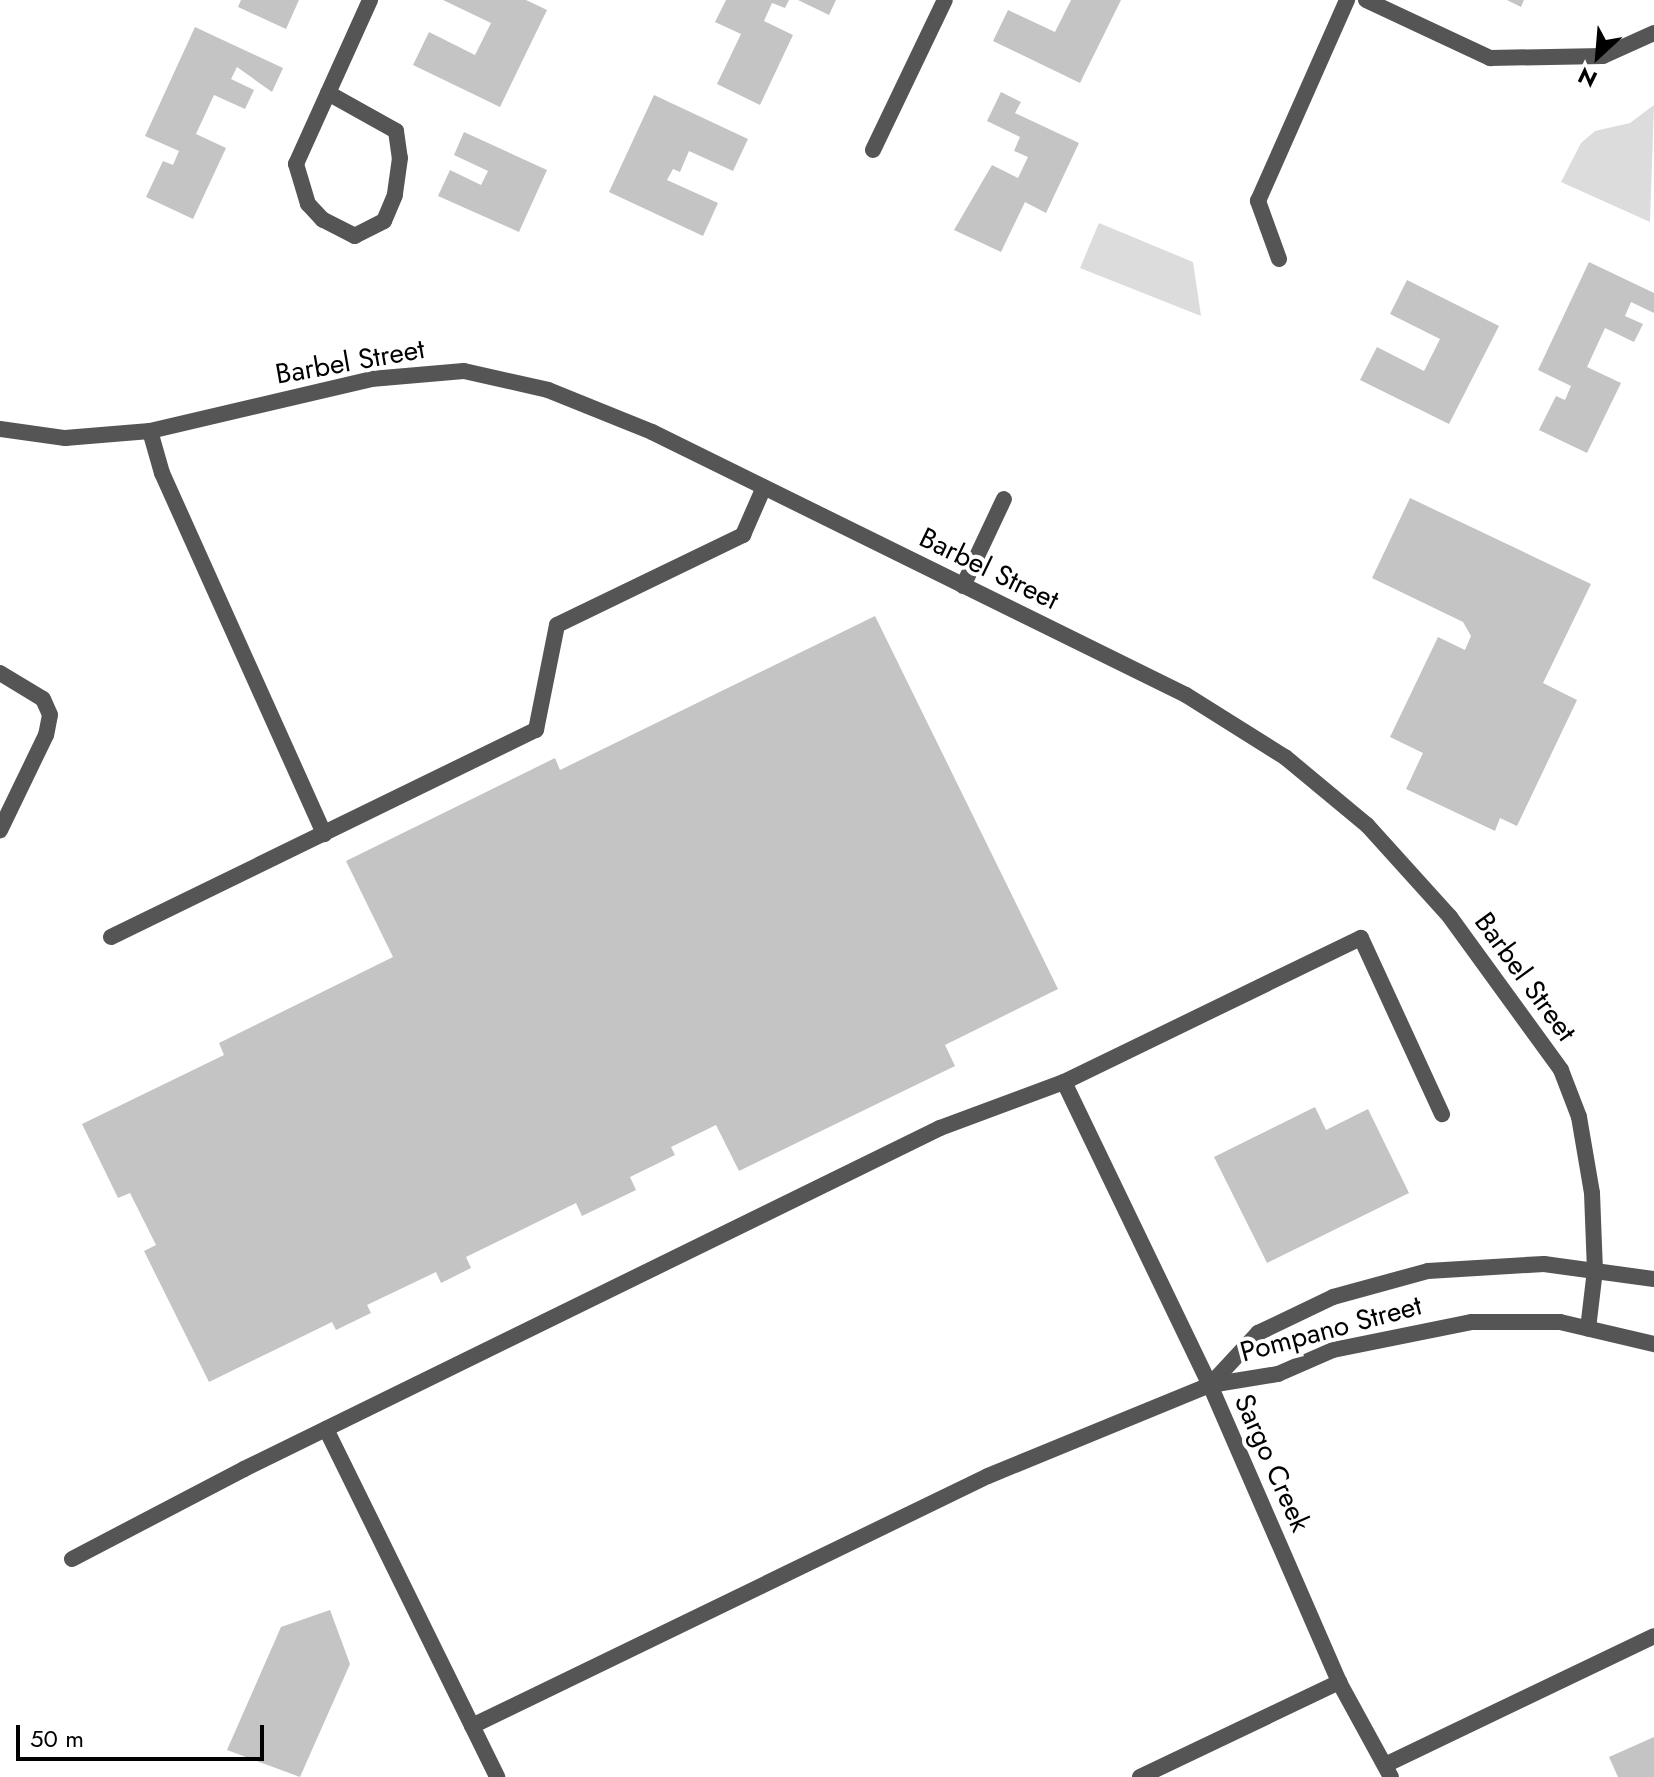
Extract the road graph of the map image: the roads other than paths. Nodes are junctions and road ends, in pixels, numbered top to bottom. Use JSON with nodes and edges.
{"nodes":[{"id":1,"x":370,"y":0,"type":"edge"},
{"id":2,"x":945,"y":0,"type":"edge"},
{"id":3,"x":1347,"y":0,"type":"edge"},
{"id":4,"x":1366,"y":0,"type":"edge"},
{"id":5,"x":1654,"y":33,"type":"edge"},
{"id":6,"x":328,"y":93,"type":"junction"},
{"id":7,"x":873,"y":150,"type":"dead end"},
{"id":8,"x":1279,"y":259,"type":"dead end"},
{"id":9,"x":0,"y":429,"type":"edge"},
{"id":10,"x":150,"y":431,"type":"junction"},
{"id":11,"x":764,"y":487,"type":"junction"},
{"id":12,"x":1004,"y":499,"type":"dead end"},
{"id":13,"x":963,"y":586,"type":"junction"},
{"id":14,"x":0,"y":673,"type":"edge"},
{"id":15,"x":0,"y":830,"type":"edge"},
{"id":16,"x":324,"y":834,"type":"junction"},
{"id":17,"x":111,"y":937,"type":"dead end"},
{"id":18,"x":1064,"y":1082,"type":"junction"},
{"id":19,"x":1442,"y":1114,"type":"dead end"},
{"id":20,"x":1595,"y":1270,"type":"junction"},
{"id":21,"x":1654,"y":1279,"type":"edge"},
{"id":22,"x":1588,"y":1329,"type":"junction"},
{"id":23,"x":1654,"y":1344,"type":"edge"},
{"id":24,"x":1210,"y":1385,"type":"junction"},
{"id":25,"x":326,"y":1429,"type":"junction"},
{"id":26,"x":72,"y":1559,"type":"dead end"},
{"id":27,"x":1654,"y":1636,"type":"edge"},
{"id":28,"x":1339,"y":1682,"type":"junction"},
{"id":29,"x":472,"y":1726,"type":"junction"},
{"id":30,"x":1388,"y":1771,"type":"edge"},
{"id":31,"x":497,"y":1777,"type":"edge"},
{"id":32,"x":1140,"y":1777,"type":"edge"}],
"edges":[{"from":1,"to":6,"type":"street"},
{"from":2,"to":7,"type":"street"},
{"from":3,"to":8,"type":"street"},
{"from":4,"to":5,"type":"street"},
{"from":6,"to":6,"type":"street"},
{"from":9,"to":10,"type":"street","name":"Barbel Street"},
{"from":10,"to":11,"type":"street","name":"Barbel Street"},
{"from":10,"to":16,"type":"street"},
{"from":11,"to":13,"type":"street","name":"Barbel Street"},
{"from":11,"to":16,"type":"street"},
{"from":12,"to":13,"type":"street"},
{"from":13,"to":20,"type":"street","name":"Barbel Street"},
{"from":14,"to":15,"type":"street"},
{"from":16,"to":17,"type":"street"},
{"from":18,"to":19,"type":"street"},
{"from":18,"to":24,"type":"street","name":"Sargo Creek"},
{"from":18,"to":25,"type":"street"},
{"from":20,"to":21,"type":"street","name":"Pompano Street"},
{"from":20,"to":22,"type":"street","name":"Barbel Street"},
{"from":20,"to":24,"type":"street","name":"Pompano Street"},
{"from":22,"to":23,"type":"street","name":"Pompano Street"},
{"from":22,"to":24,"type":"street","name":"Pompano Street"},
{"from":24,"to":28,"type":"street","name":"Sargo Creek"},
{"from":24,"to":29,"type":"street"},
{"from":25,"to":26,"type":"street"},
{"from":25,"to":29,"type":"street"},
{"from":27,"to":30,"type":"street"},
{"from":28,"to":30,"type":"street","name":"Sargo Creek"},
{"from":28,"to":32,"type":"street"},
{"from":29,"to":31,"type":"street"}]}
